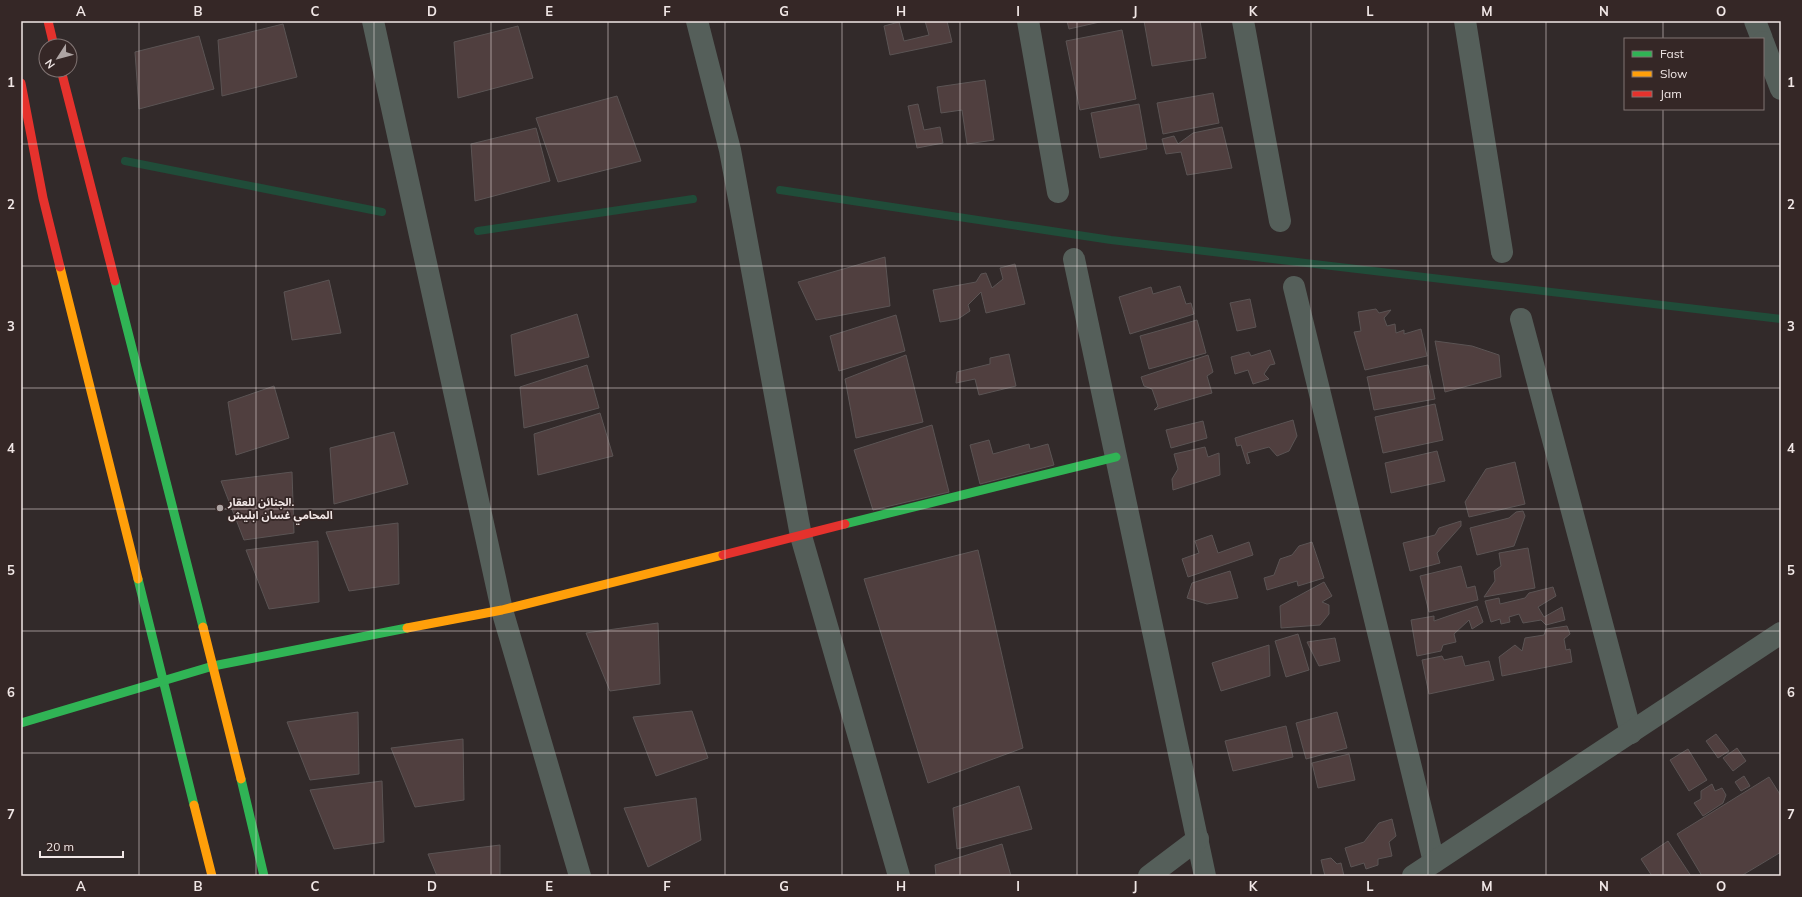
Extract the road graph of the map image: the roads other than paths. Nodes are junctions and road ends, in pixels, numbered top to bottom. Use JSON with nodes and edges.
{"nodes":[{"id":1,"x":48,"y":21,"type":"edge"},
{"id":2,"x":374,"y":21,"type":"edge"},
{"id":3,"x":697,"y":21,"type":"edge"},
{"id":4,"x":1028,"y":21,"type":"edge"},
{"id":5,"x":1242,"y":21,"type":"edge"},
{"id":6,"x":1465,"y":21,"type":"edge"},
{"id":7,"x":1755,"y":21,"type":"edge"},
{"id":8,"x":52,"y":38,"type":"edge"},
{"id":9,"x":1762,"y":38,"type":"edge"},
{"id":10,"x":1764,"y":45,"type":"edge"},
{"id":11,"x":63,"y":78,"type":"edge"},
{"id":12,"x":21,"y":83,"type":"edge"},
{"id":13,"x":1781,"y":89,"type":"edge"},
{"id":14,"x":1058,"y":192,"type":"dead end"},
{"id":15,"x":1280,"y":221,"type":"dead end"},
{"id":16,"x":1502,"y":252,"type":"dead end"},
{"id":17,"x":1074,"y":259,"type":"dead end"},
{"id":18,"x":1294,"y":287,"type":"dead end"},
{"id":19,"x":1521,"y":319,"type":"dead end"},
{"id":20,"x":1116,"y":457,"type":"junction"},
{"id":21,"x":801,"y":536,"type":"junction"},
{"id":22,"x":502,"y":610,"type":"junction"},
{"id":23,"x":1781,"y":633,"type":"edge"},
{"id":24,"x":213,"y":666,"type":"junction"},
{"id":25,"x":163,"y":680,"type":"junction"},
{"id":26,"x":21,"y":722,"type":"edge"},
{"id":27,"x":1631,"y":733,"type":"junction"},
{"id":28,"x":1198,"y":839,"type":"junction"},
{"id":29,"x":1434,"y":862,"type":"junction"},
{"id":30,"x":212,"y":876,"type":"edge"},
{"id":31,"x":264,"y":876,"type":"edge"},
{"id":32,"x":580,"y":876,"type":"edge"},
{"id":33,"x":899,"y":876,"type":"edge"},
{"id":34,"x":1149,"y":876,"type":"edge"},
{"id":35,"x":1205,"y":876,"type":"edge"},
{"id":36,"x":1413,"y":876,"type":"edge"}],
"edges":[{"from":1,"to":8,"type":"street"},
{"from":2,"to":22,"type":"street"},
{"from":3,"to":21,"type":"street"},
{"from":4,"to":14,"type":"street"},
{"from":5,"to":15,"type":"street"},
{"from":6,"to":16,"type":"street"},
{"from":7,"to":9,"type":"street"},
{"from":10,"to":13,"type":"street"},
{"from":11,"to":24,"type":"street"},
{"from":12,"to":25,"type":"street"},
{"from":17,"to":20,"type":"street"},
{"from":18,"to":29,"type":"street"},
{"from":19,"to":27,"type":"street"},
{"from":20,"to":21,"type":"street"},
{"from":20,"to":28,"type":"street"},
{"from":21,"to":22,"type":"street"},
{"from":21,"to":33,"type":"street"},
{"from":22,"to":24,"type":"street"},
{"from":22,"to":32,"type":"street"},
{"from":23,"to":27,"type":"street"},
{"from":24,"to":25,"type":"street"},
{"from":24,"to":31,"type":"street"},
{"from":25,"to":26,"type":"street"},
{"from":25,"to":30,"type":"street"},
{"from":27,"to":29,"type":"street"},
{"from":28,"to":34,"type":"street"},
{"from":28,"to":35,"type":"street"},
{"from":29,"to":36,"type":"street"}]}
